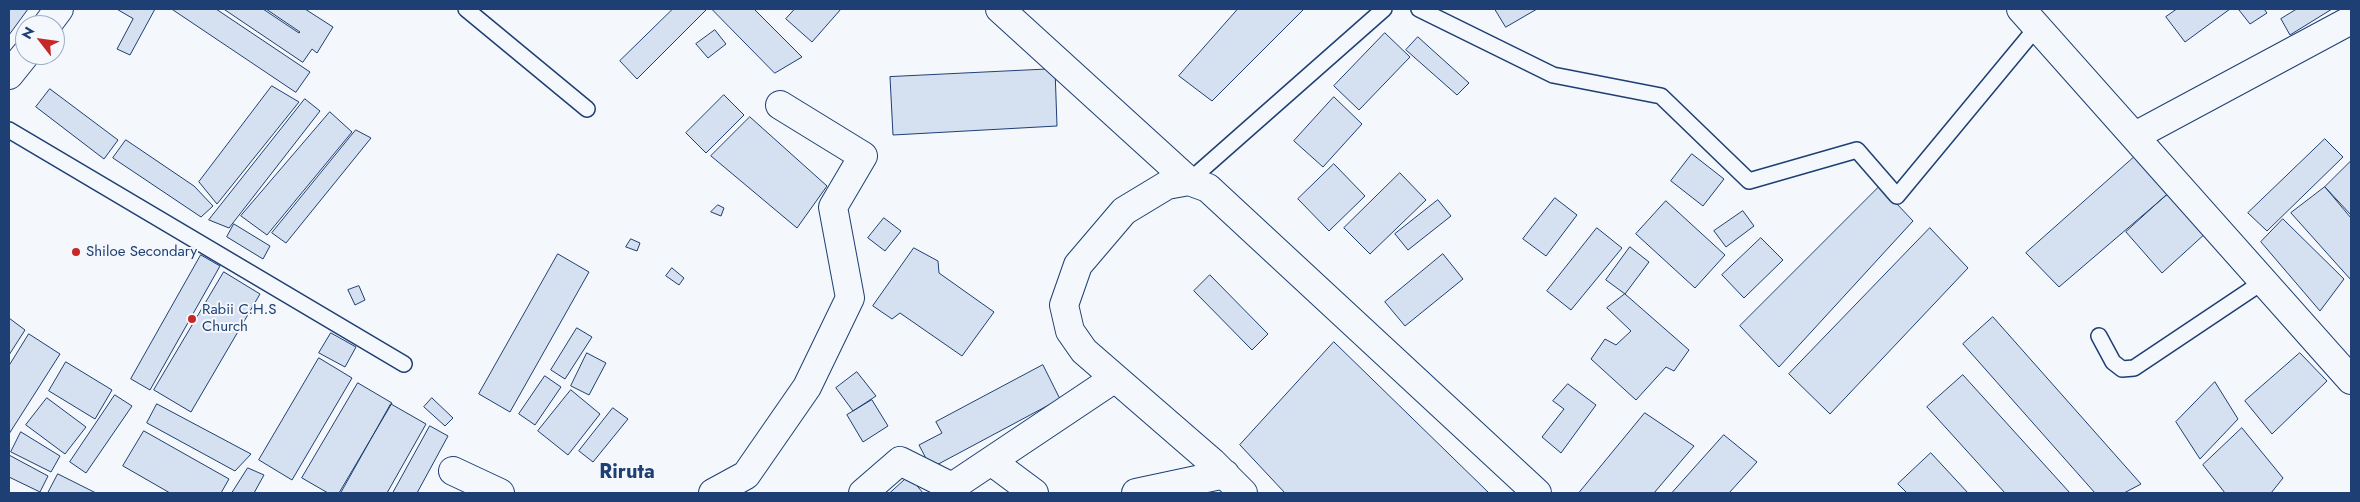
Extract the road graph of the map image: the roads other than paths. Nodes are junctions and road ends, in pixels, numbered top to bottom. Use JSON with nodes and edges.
{"nodes":[{"id":1,"x":466,"y":9,"type":"edge"},
{"id":2,"x":1000,"y":9,"type":"edge"},
{"id":3,"x":1384,"y":9,"type":"edge"},
{"id":4,"x":1419,"y":9,"type":"edge"},
{"id":5,"x":2029,"y":18,"type":"edge"},
{"id":6,"x":2351,"y":20,"type":"edge"},
{"id":7,"x":17,"y":65,"type":"edge"},
{"id":8,"x":9,"y":75,"type":"edge"},
{"id":9,"x":780,"y":105,"type":"dead end"},
{"id":10,"x":587,"y":109,"type":"dead end"},
{"id":11,"x":9,"y":130,"type":"edge"},
{"id":12,"x":2135,"y":136,"type":"junction"},
{"id":13,"x":1189,"y":181,"type":"junction"},
{"id":14,"x":2264,"y":281,"type":"junction"},
{"id":15,"x":2100,"y":336,"type":"dead end"},
{"id":16,"x":404,"y":364,"type":"dead end"},
{"id":17,"x":1115,"y":378,"type":"junction"},
{"id":18,"x":2351,"y":380,"type":"edge"},
{"id":19,"x":991,"y":461,"type":"junction"},
{"id":20,"x":453,"y":471,"type":"dead end"},
{"id":21,"x":1227,"y":487,"type":"edge"},
{"id":22,"x":500,"y":493,"type":"edge"},
{"id":23,"x":713,"y":493,"type":"edge"},
{"id":24,"x":863,"y":493,"type":"edge"},
{"id":25,"x":1034,"y":493,"type":"edge"},
{"id":26,"x":1136,"y":493,"type":"edge"},
{"id":27,"x":1537,"y":493,"type":"edge"}],
"edges":[{"from":1,"to":10,"type":"lane"},
{"from":2,"to":13,"type":"street"},
{"from":3,"to":13,"type":"lane"},
{"from":4,"to":5,"type":"lane"},
{"from":5,"to":12,"type":"street"},
{"from":6,"to":12,"type":"street"},
{"from":7,"to":8,"type":"street"},
{"from":9,"to":23,"type":"street"},
{"from":11,"to":16,"type":"lane"},
{"from":12,"to":14,"type":"street"},
{"from":13,"to":17,"type":"street"},
{"from":13,"to":27,"type":"street"},
{"from":14,"to":15,"type":"lane"},
{"from":14,"to":18,"type":"street"},
{"from":17,"to":19,"type":"street"},
{"from":17,"to":21,"type":"street"},
{"from":19,"to":24,"type":"street"},
{"from":19,"to":25,"type":"street"},
{"from":20,"to":22,"type":"street"},
{"from":21,"to":26,"type":"street"}]}
